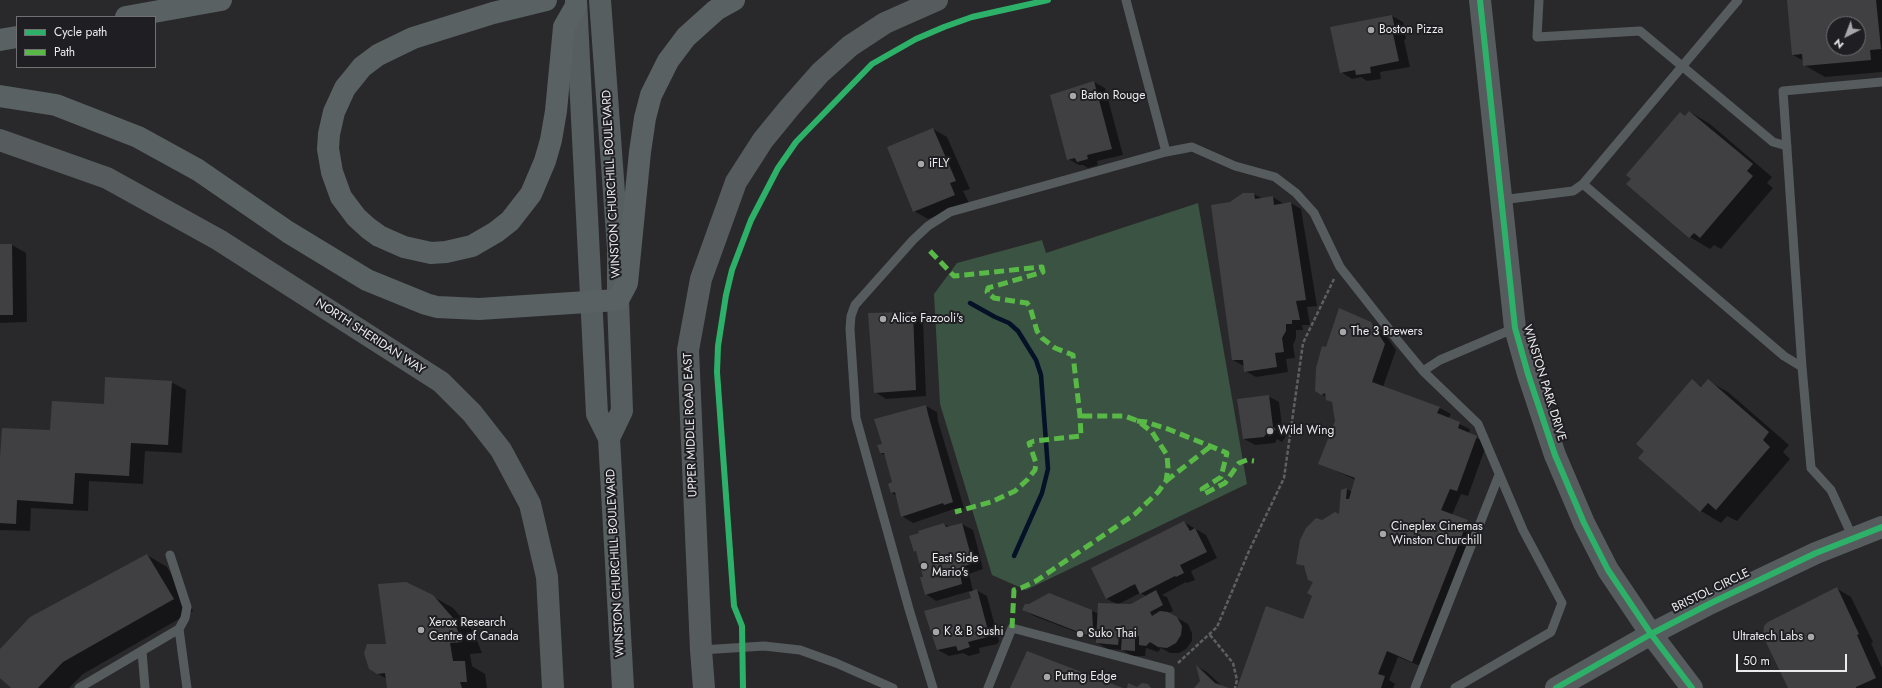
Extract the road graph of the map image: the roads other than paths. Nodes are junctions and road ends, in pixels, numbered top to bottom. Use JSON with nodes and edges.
{"nodes":[{"id":1,"x":221,"y":0,"type":"edge"},
{"id":2,"x":546,"y":0,"type":"edge"},
{"id":3,"x":600,"y":0,"type":"edge"},
{"id":4,"x":734,"y":0,"type":"edge"},
{"id":5,"x":937,"y":0,"type":"edge"},
{"id":6,"x":1126,"y":0,"type":"edge"},
{"id":7,"x":1480,"y":0,"type":"edge"},
{"id":8,"x":1539,"y":0,"type":"edge"},
{"id":9,"x":1738,"y":0,"type":"edge"},
{"id":10,"x":576,"y":3,"type":"edge"},
{"id":11,"x":132,"y":16,"type":"edge"},
{"id":12,"x":16,"y":37,"type":"edge"},
{"id":13,"x":0,"y":40,"type":"edge"},
{"id":14,"x":571,"y":40,"type":"junction"},
{"id":15,"x":1682,"y":66,"type":"junction"},
{"id":16,"x":1882,"y":82,"type":"edge"},
{"id":17,"x":0,"y":96,"type":"edge"},
{"id":18,"x":0,"y":140,"type":"edge"},
{"id":19,"x":1787,"y":146,"type":"junction"},
{"id":20,"x":1166,"y":152,"type":"junction"},
{"id":21,"x":1583,"y":184,"type":"junction"},
{"id":22,"x":1501,"y":200,"type":"junction"},
{"id":23,"x":618,"y":300,"type":"junction"},
{"id":24,"x":591,"y":301,"type":"junction"},
{"id":25,"x":1515,"y":328,"type":"junction"},
{"id":26,"x":1802,"y":368,"type":"junction"},
{"id":27,"x":1424,"y":371,"type":"junction"},
{"id":28,"x":609,"y":438,"type":"junction"},
{"id":29,"x":1499,"y":475,"type":"junction"},
{"id":30,"x":1882,"y":527,"type":"edge"},
{"id":31,"x":1853,"y":538,"type":"junction"},
{"id":32,"x":170,"y":555,"type":"dead end"},
{"id":33,"x":179,"y":629,"type":"junction"},
{"id":34,"x":1651,"y":634,"type":"junction"},
{"id":35,"x":701,"y":650,"type":"junction"},
{"id":36,"x":142,"y":651,"type":"junction"},
{"id":37,"x":79,"y":688,"type":"edge"},
{"id":38,"x":145,"y":688,"type":"edge"},
{"id":39,"x":187,"y":688,"type":"edge"},
{"id":40,"x":553,"y":688,"type":"edge"},
{"id":41,"x":623,"y":688,"type":"edge"},
{"id":42,"x":704,"y":688,"type":"edge"},
{"id":43,"x":893,"y":688,"type":"edge"},
{"id":44,"x":933,"y":688,"type":"edge"},
{"id":45,"x":988,"y":688,"type":"edge"},
{"id":46,"x":1170,"y":688,"type":"edge"},
{"id":47,"x":1415,"y":688,"type":"edge"},
{"id":48,"x":1455,"y":688,"type":"edge"},
{"id":49,"x":1556,"y":688,"type":"edge"},
{"id":50,"x":1692,"y":688,"type":"edge"}],
"edges":[{"from":1,"to":11,"type":"highway"},
{"from":2,"to":14,"type":"highway"},
{"from":3,"to":23,"type":"main road","name":"WINSTON CHURCHILL BOULEVARD"},
{"from":4,"to":23,"type":"highway"},
{"from":5,"to":35,"type":"street","name":"UPPER MIDDLE ROAD EAST"},
{"from":6,"to":20,"type":"lane"},
{"from":7,"to":22,"type":"street","name":"WINSTON PARK DRIVE"},
{"from":8,"to":15,"type":"lane"},
{"from":9,"to":15,"type":"lane"},
{"from":10,"to":14,"type":"highway"},
{"from":12,"to":13,"type":"highway"},
{"from":14,"to":24,"type":"main road","name":"WINSTON CHURCHILL BOULEVARD"},
{"from":15,"to":19,"type":"lane"},
{"from":15,"to":21,"type":"lane"},
{"from":16,"to":19,"type":"lane"},
{"from":17,"to":24,"type":"highway"},
{"from":18,"to":40,"type":"street","name":"NORTH SHERIDAN WAY"},
{"from":19,"to":26,"type":"lane"},
{"from":20,"to":27,"type":"lane"},
{"from":20,"to":44,"type":"lane"},
{"from":21,"to":22,"type":"lane"},
{"from":21,"to":26,"type":"lane"},
{"from":22,"to":25,"type":"street","name":"WINSTON PARK DRIVE"},
{"from":23,"to":24,"type":"highway"},
{"from":23,"to":28,"type":"main road","name":"WINSTON CHURCHILL BOULEVARD"},
{"from":24,"to":28,"type":"main road","name":"WINSTON CHURCHILL BOULEVARD"},
{"from":25,"to":27,"type":"lane"},
{"from":25,"to":34,"type":"street","name":"WINSTON PARK DRIVE"},
{"from":26,"to":31,"type":"lane"},
{"from":27,"to":29,"type":"lane"},
{"from":28,"to":41,"type":"main road","name":"WINSTON CHURCHILL BOULEVARD"},
{"from":29,"to":47,"type":"lane"},
{"from":29,"to":48,"type":"lane"},
{"from":30,"to":31,"type":"street","name":"BRISTOL CIRCLE"},
{"from":31,"to":34,"type":"street","name":"BRISTOL CIRCLE"},
{"from":32,"to":33,"type":"lane"},
{"from":33,"to":36,"type":"lane"},
{"from":33,"to":39,"type":"lane"},
{"from":34,"to":49,"type":"street","name":"BRISTOL CIRCLE"},
{"from":34,"to":50,"type":"street","name":"WINSTON PARK DRIVE"},
{"from":35,"to":42,"type":"street","name":"UPPER MIDDLE ROAD EAST"},
{"from":35,"to":43,"type":"lane"},
{"from":36,"to":37,"type":"lane"},
{"from":36,"to":38,"type":"lane"},
{"from":45,"to":46,"type":"lane"}]}
